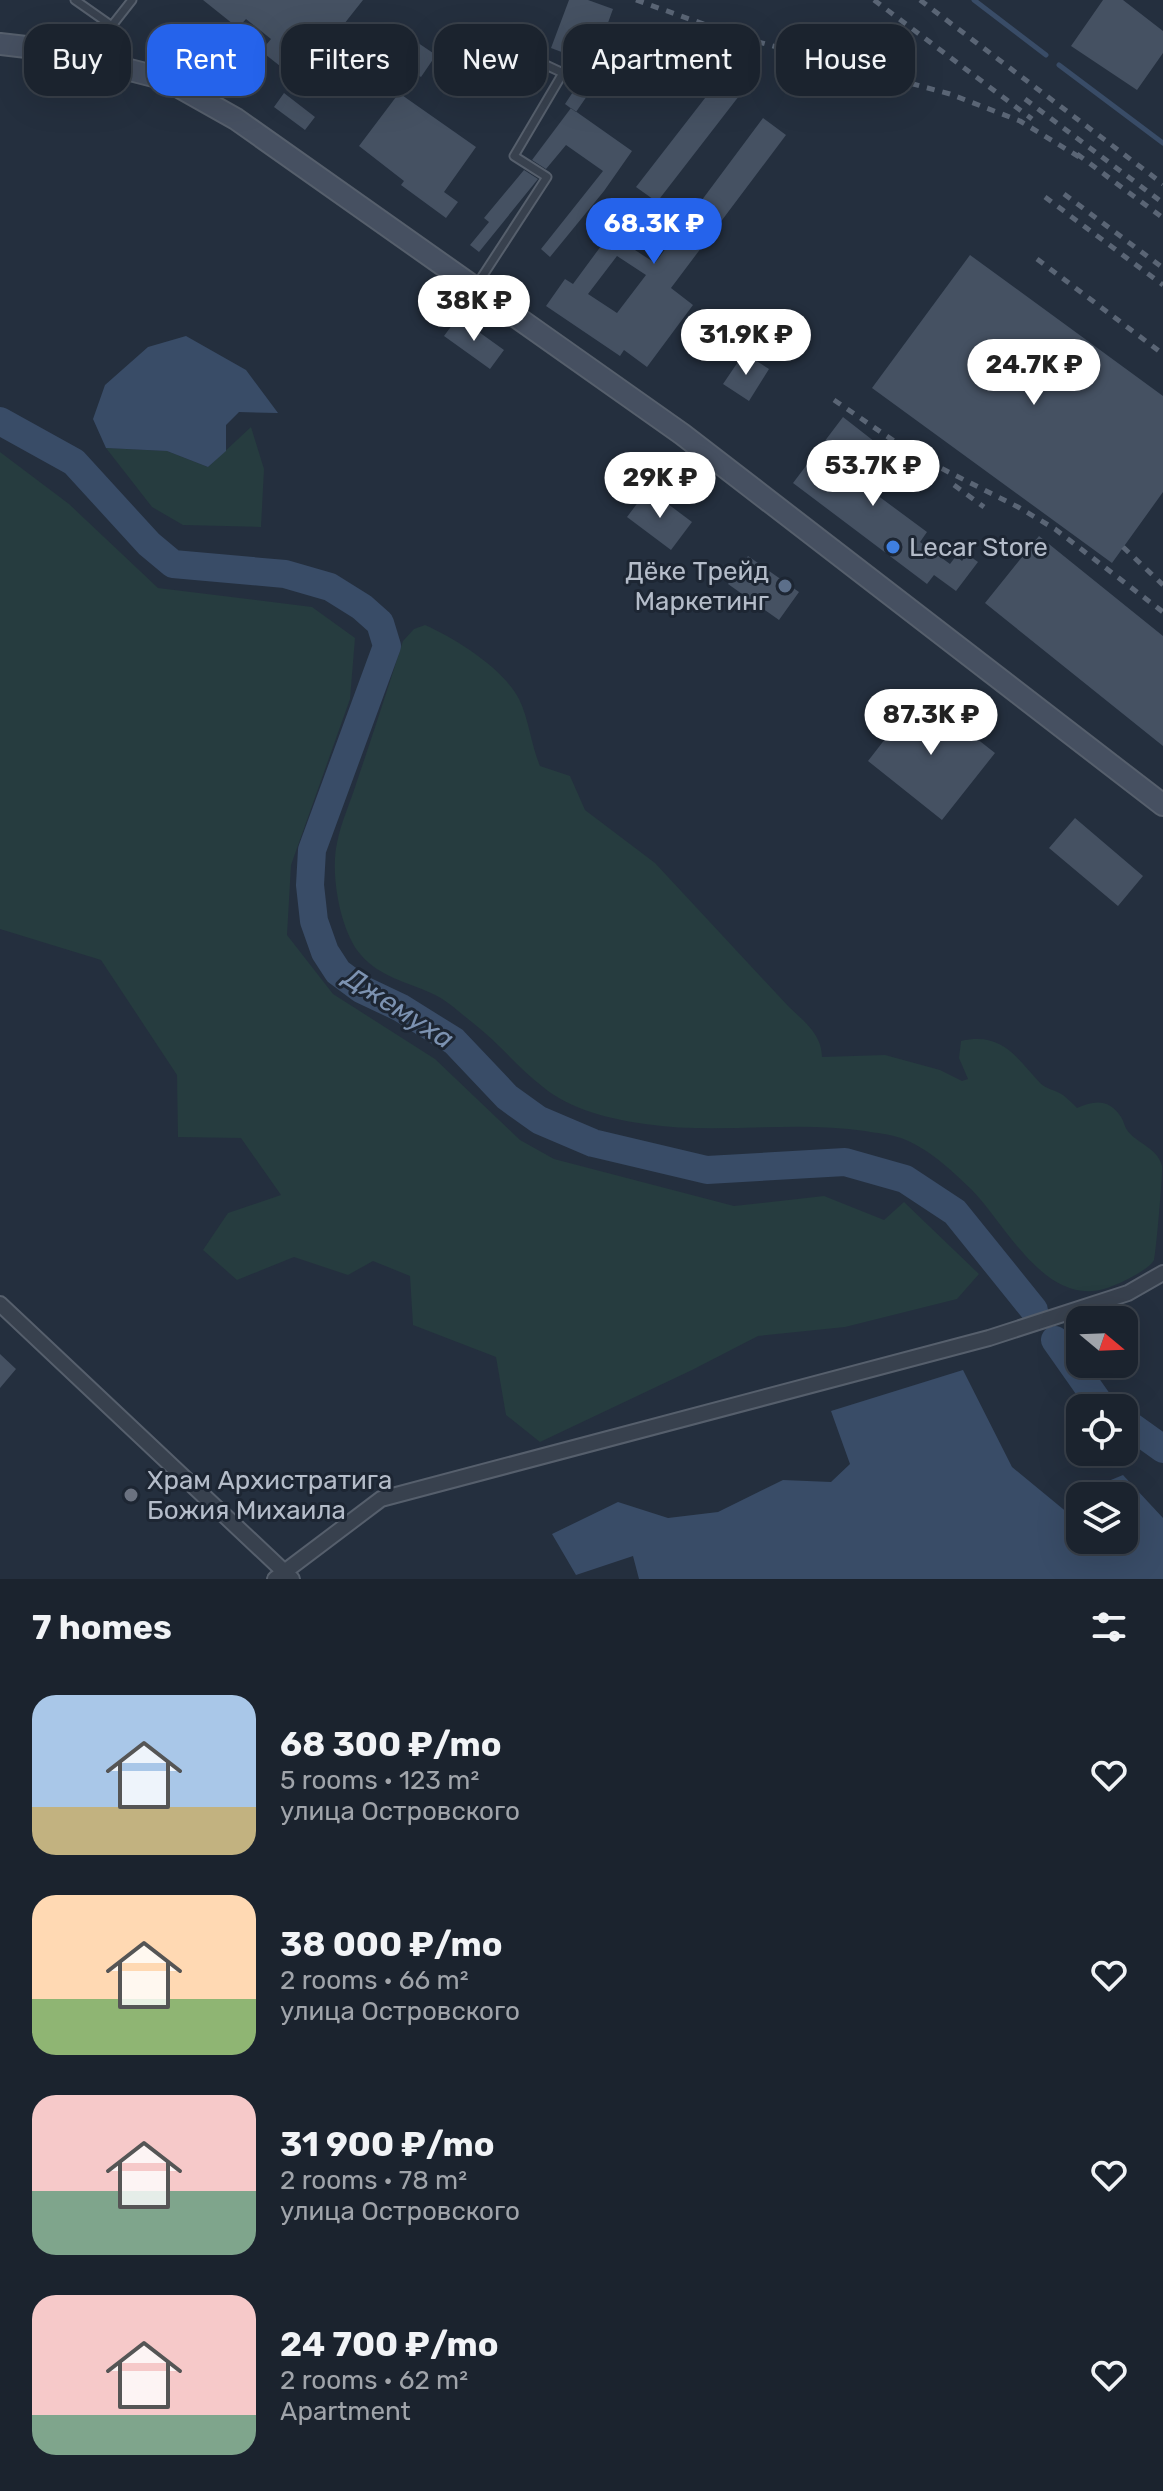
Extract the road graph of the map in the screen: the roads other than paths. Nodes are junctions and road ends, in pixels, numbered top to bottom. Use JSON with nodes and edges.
{"nodes":[{"id":1,"x":75,"y":0,"type":"edge"},
{"id":2,"x":132,"y":0,"type":"edge"},
{"id":3,"x":109,"y":24,"type":"edge"},
{"id":4,"x":114,"y":24,"type":"edge"},
{"id":5,"x":0,"y":44,"type":"edge"},
{"id":6,"x":24,"y":47,"type":"edge"},
{"id":7,"x":547,"y":66,"type":"edge"},
{"id":8,"x":131,"y":69,"type":"edge"},
{"id":9,"x":474,"y":287,"type":"junction"},
{"id":10,"x":1163,"y":805,"type":"edge"},
{"id":11,"x":1163,"y":1273,"type":"edge"},
{"id":12,"x":0,"y":1304,"type":"edge"},
{"id":13,"x":283,"y":1577,"type":"edge"}],
"edges":[{"from":1,"to":3,"type":"lane"},
{"from":2,"to":4,"type":"lane"},
{"from":5,"to":6,"type":"street"},
{"from":7,"to":9,"type":"lane"},
{"from":8,"to":9,"type":"street"},
{"from":9,"to":10,"type":"street"},
{"from":11,"to":13,"type":"street"},
{"from":12,"to":13,"type":"street"}]}
